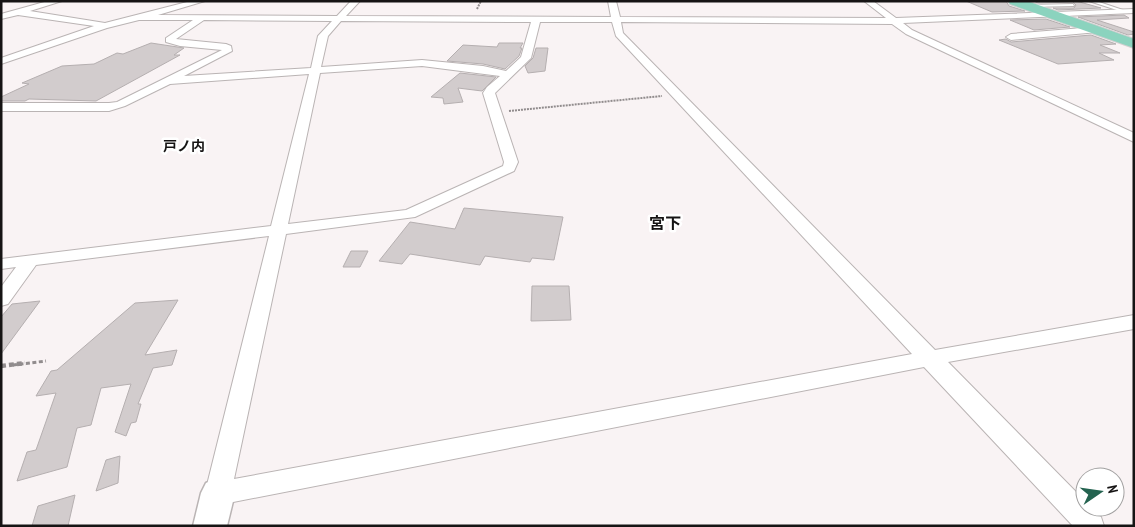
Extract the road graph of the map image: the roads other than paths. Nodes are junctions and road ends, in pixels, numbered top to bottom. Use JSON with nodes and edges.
{"nodes":[{"id":1,"x":58,"y":1,"type":"edge"},
{"id":2,"x":200,"y":1,"type":"edge"},
{"id":3,"x":356,"y":1,"type":"edge"},
{"id":4,"x":612,"y":1,"type":"edge"},
{"id":5,"x":868,"y":1,"type":"edge"},
{"id":6,"x":1091,"y":1,"type":"edge"},
{"id":7,"x":1021,"y":4,"type":"edge"},
{"id":8,"x":1074,"y":5,"type":"dead end"},
{"id":9,"x":1124,"y":11,"type":"junction"},
{"id":10,"x":1134,"y":11,"type":"edge"},
{"id":11,"x":17,"y":12,"type":"junction"},
{"id":12,"x":1052,"y":14,"type":"junction"},
{"id":13,"x":1,"y":17,"type":"edge"},
{"id":14,"x":137,"y":17,"type":"junction"},
{"id":15,"x":201,"y":18,"type":"junction"},
{"id":16,"x":339,"y":18,"type":"junction"},
{"id":17,"x":536,"y":19,"type":"junction"},
{"id":18,"x":615,"y":19,"type":"junction"},
{"id":19,"x":894,"y":20,"type":"junction"},
{"id":20,"x":106,"y":26,"type":"junction"},
{"id":21,"x":1094,"y":30,"type":"junction"},
{"id":22,"x":1011,"y":37,"type":"dead end"},
{"id":23,"x":1134,"y":44,"type":"edge"},
{"id":24,"x":1,"y":61,"type":"edge"},
{"id":25,"x":315,"y":70,"type":"junction"},
{"id":26,"x":508,"y":74,"type":"junction"},
{"id":27,"x":165,"y":81,"type":"junction"},
{"id":28,"x":1,"y":107,"type":"edge"},
{"id":29,"x":1134,"y":138,"type":"edge"},
{"id":30,"x":279,"y":231,"type":"junction"},
{"id":31,"x":31,"y":260,"type":"junction"},
{"id":32,"x":1,"y":264,"type":"edge"},
{"id":33,"x":1,"y":300,"type":"edge"},
{"id":34,"x":1134,"y":322,"type":"edge"},
{"id":35,"x":930,"y":358,"type":"junction"},
{"id":36,"x":218,"y":492,"type":"junction"},
{"id":37,"x":210,"y":526,"type":"edge"},
{"id":38,"x":1091,"y":526,"type":"edge"}],
"edges":[{"from":1,"to":11,"type":"street"},
{"from":2,"to":14,"type":"street"},
{"from":3,"to":16,"type":"street"},
{"from":4,"to":18,"type":"street"},
{"from":5,"to":19,"type":"street"},
{"from":6,"to":9,"type":"lane"},
{"from":7,"to":8,"type":"lane"},
{"from":7,"to":12,"type":"main road"},
{"from":9,"to":10,"type":"street"},
{"from":9,"to":12,"type":"street"},
{"from":11,"to":13,"type":"street"},
{"from":11,"to":20,"type":"street"},
{"from":12,"to":19,"type":"street"},
{"from":12,"to":21,"type":"main road"},
{"from":14,"to":15,"type":"street"},
{"from":14,"to":20,"type":"street"},
{"from":15,"to":16,"type":"street"},
{"from":15,"to":27,"type":"street"},
{"from":16,"to":17,"type":"street"},
{"from":16,"to":25,"type":"street"},
{"from":17,"to":18,"type":"street"},
{"from":17,"to":26,"type":"street"},
{"from":18,"to":19,"type":"street"},
{"from":18,"to":35,"type":"street"},
{"from":19,"to":29,"type":"street"},
{"from":20,"to":24,"type":"street"},
{"from":21,"to":22,"type":"street"},
{"from":21,"to":23,"type":"main road"},
{"from":25,"to":26,"type":"street"},
{"from":25,"to":27,"type":"street"},
{"from":25,"to":30,"type":"street"},
{"from":26,"to":30,"type":"street"},
{"from":27,"to":28,"type":"street"},
{"from":30,"to":31,"type":"street"},
{"from":30,"to":36,"type":"street"},
{"from":31,"to":32,"type":"street"},
{"from":31,"to":33,"type":"street"},
{"from":34,"to":35,"type":"street"},
{"from":35,"to":36,"type":"street"},
{"from":35,"to":38,"type":"street"},
{"from":36,"to":37,"type":"street"}]}
